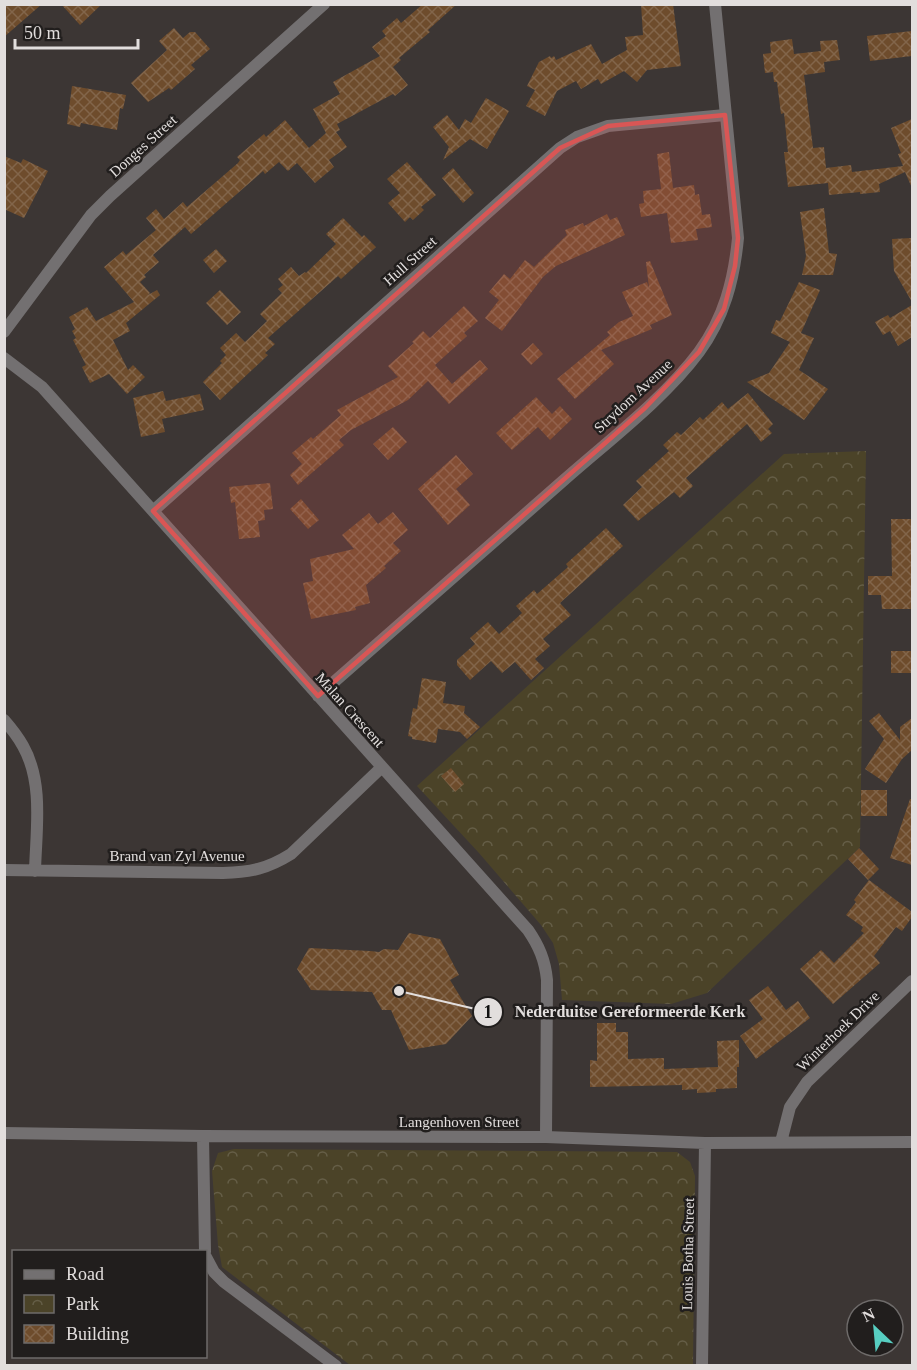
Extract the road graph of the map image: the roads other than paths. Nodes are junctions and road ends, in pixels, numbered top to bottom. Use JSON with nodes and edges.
{"nodes":[{"id":1,"x":324,"y":4,"type":"edge"},
{"id":2,"x":716,"y":4,"type":"edge"},
{"id":3,"x":725,"y":115,"type":"junction"},
{"id":4,"x":4,"y":332,"type":"edge"},
{"id":5,"x":4,"y":358,"type":"edge"},
{"id":6,"x":153,"y":511,"type":"junction"},
{"id":7,"x":318,"y":696,"type":"junction"},
{"id":8,"x":4,"y":720,"type":"edge"},
{"id":9,"x":382,"y":767,"type":"junction"},
{"id":10,"x":4,"y":870,"type":"edge"},
{"id":11,"x":35,"y":871,"type":"junction"},
{"id":12,"x":912,"y":981,"type":"edge"},
{"id":13,"x":4,"y":1133,"type":"edge"},
{"id":14,"x":203,"y":1136,"type":"junction"},
{"id":15,"x":546,"y":1137,"type":"junction"},
{"id":16,"x":782,"y":1142,"type":"junction"},
{"id":17,"x":912,"y":1142,"type":"edge"},
{"id":18,"x":705,"y":1143,"type":"junction"},
{"id":19,"x":205,"y":1250,"type":"edge"},
{"id":20,"x":207,"y":1259,"type":"edge"},
{"id":21,"x":336,"y":1365,"type":"edge"},
{"id":22,"x":702,"y":1365,"type":"edge"}],
"edges":[{"from":1,"to":4,"type":"street","name":"Donges Street"},
{"from":2,"to":3,"type":"street","name":"Strydom Avenue"},
{"from":3,"to":6,"type":"street","name":"Hull Street"},
{"from":3,"to":7,"type":"street","name":"Strydom Avenue"},
{"from":5,"to":6,"type":"street","name":"Malan Crescent"},
{"from":6,"to":7,"type":"street","name":"Malan Crescent"},
{"from":7,"to":9,"type":"street","name":"Malan Crescent"},
{"from":8,"to":11,"type":"street"},
{"from":9,"to":11,"type":"street","name":"Brand van Zyl Avenue"},
{"from":9,"to":15,"type":"street","name":"Malan Crescent"},
{"from":10,"to":11,"type":"street","name":"Brand van Zyl Avenue"},
{"from":12,"to":16,"type":"street","name":"Winterhoek Drive"},
{"from":13,"to":14,"type":"street","name":"Langenhoven Street"},
{"from":14,"to":15,"type":"street","name":"Langenhoven Street"},
{"from":14,"to":19,"type":"street"},
{"from":15,"to":18,"type":"street","name":"Langenhoven Street"},
{"from":16,"to":17,"type":"street","name":"Langenhoven Street"},
{"from":16,"to":18,"type":"street","name":"Langenhoven Street"},
{"from":18,"to":22,"type":"street","name":"Louis Botha Street"},
{"from":20,"to":21,"type":"street"}]}
